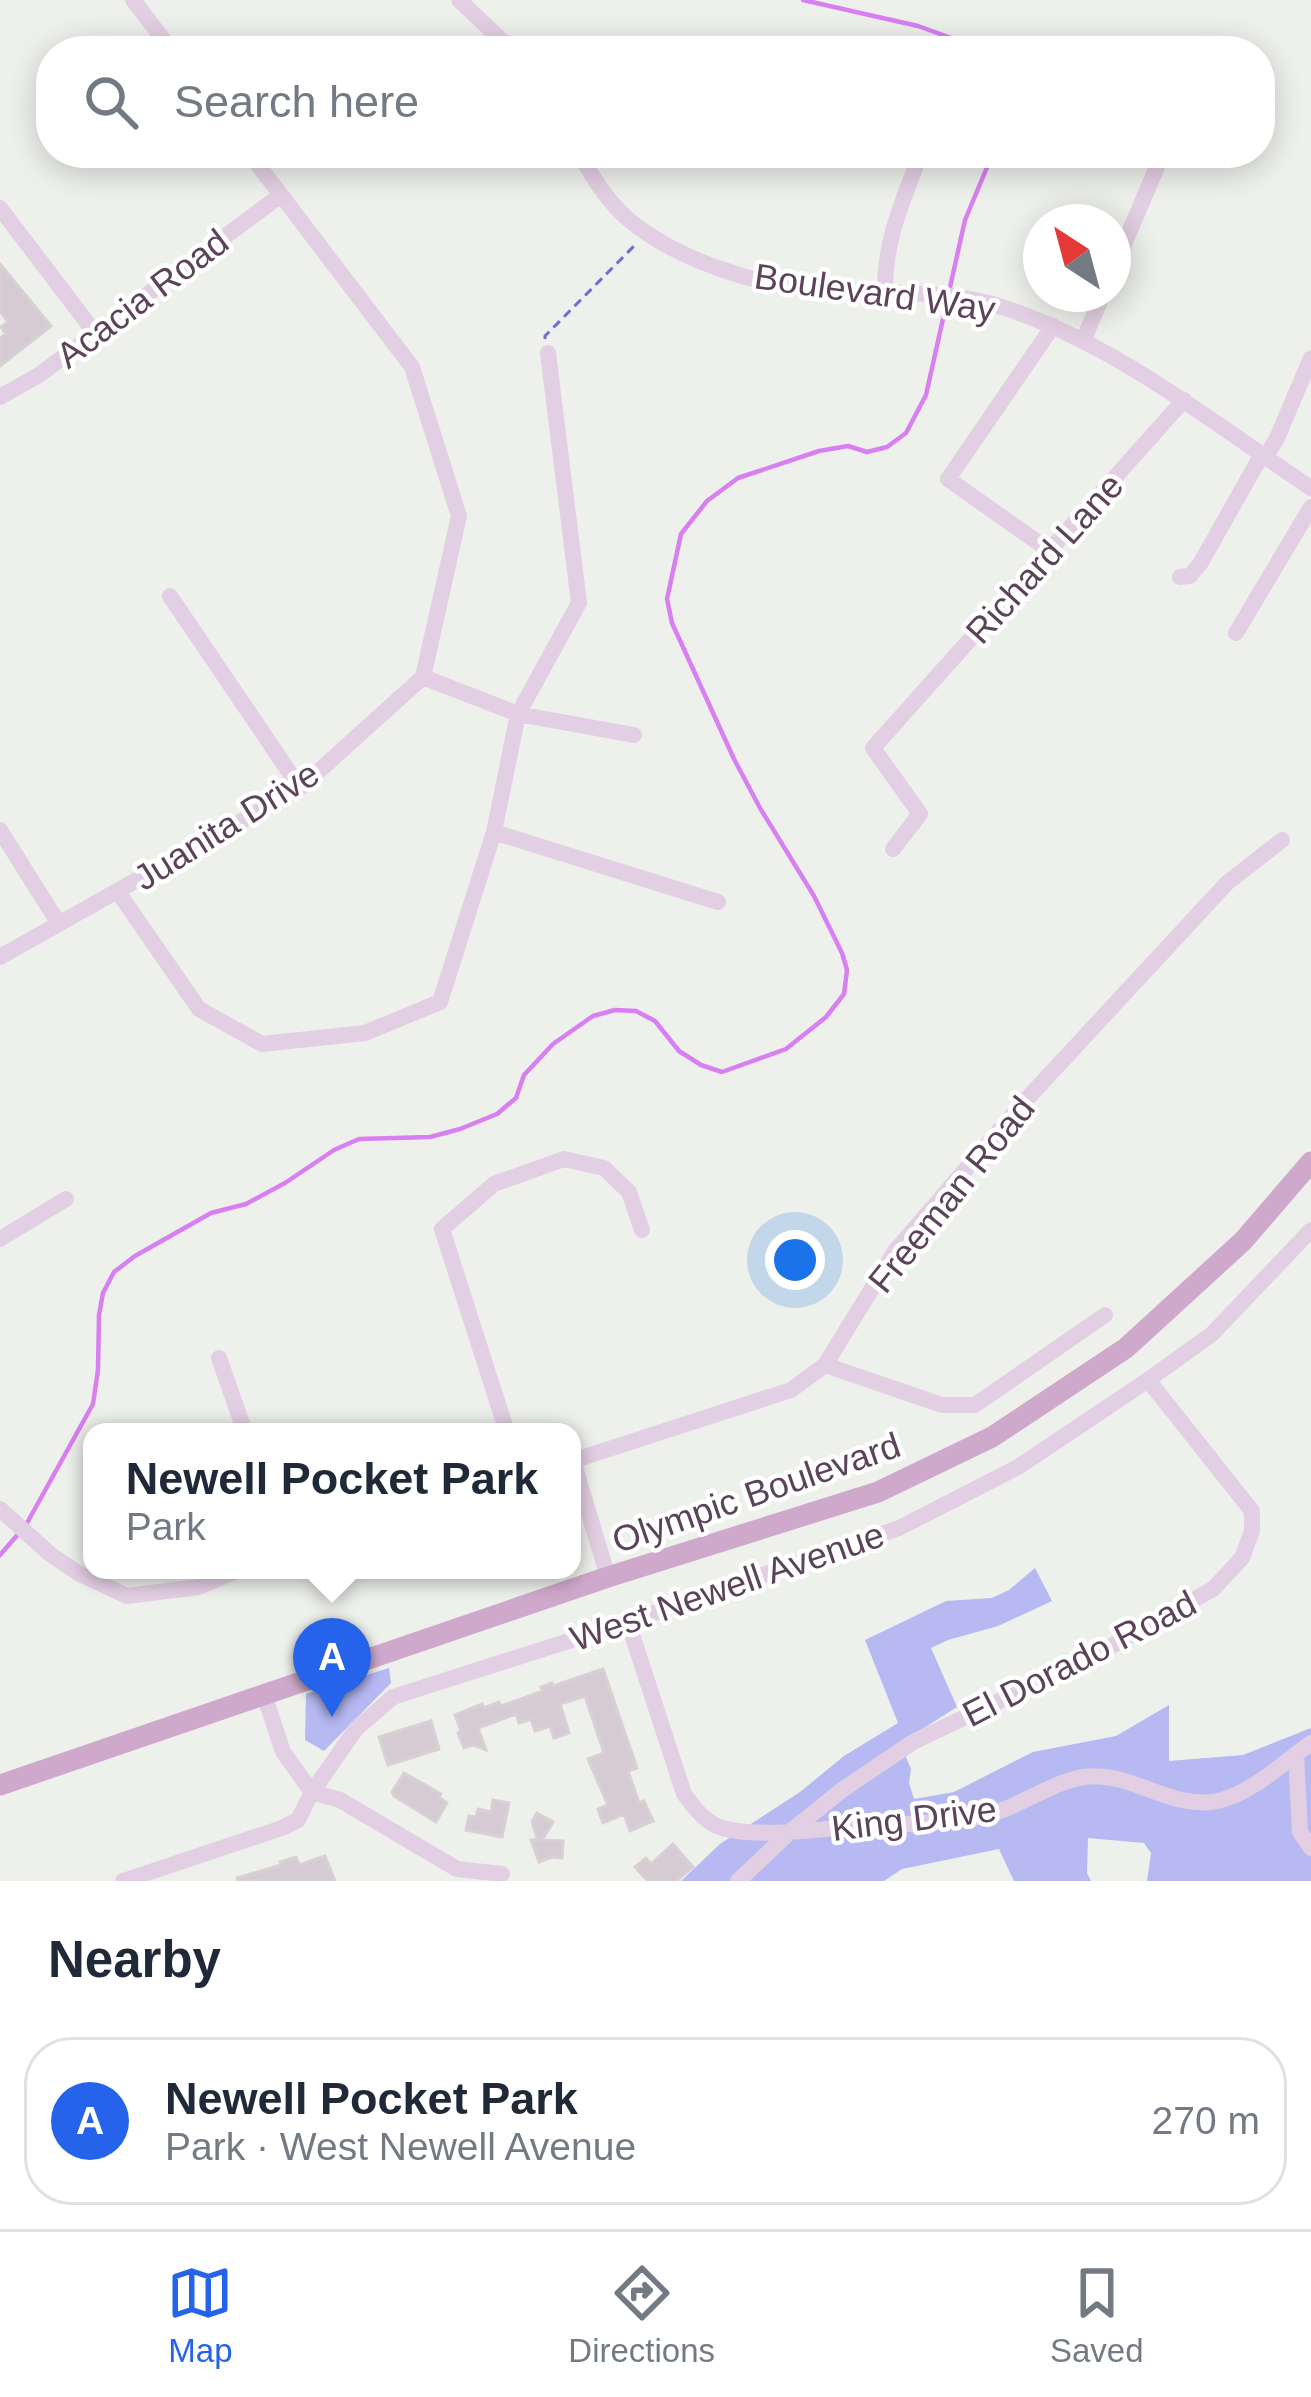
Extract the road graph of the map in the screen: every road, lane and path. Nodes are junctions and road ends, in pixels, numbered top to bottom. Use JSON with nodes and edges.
{"nodes":[{"id":1,"x":133,"y":0,"type":"edge"},
{"id":2,"x":459,"y":0,"type":"edge"},
{"id":3,"x":161,"y":36,"type":"edge"},
{"id":4,"x":497,"y":36,"type":"edge"},
{"id":5,"x":260,"y":168,"type":"edge"},
{"id":6,"x":588,"y":168,"type":"edge"},
{"id":7,"x":915,"y":168,"type":"edge"},
{"id":8,"x":1157,"y":168,"type":"edge"},
{"id":9,"x":281,"y":195,"type":"junction"},
{"id":10,"x":0,"y":208,"type":"edge"},
{"id":11,"x":1131,"y":228,"type":"edge"},
{"id":12,"x":647,"y":232,"type":"junction"},
{"id":13,"x":885,"y":292,"type":"junction"},
{"id":14,"x":1095,"y":312,"type":"edge"},
{"id":15,"x":1053,"y":326,"type":"junction"},
{"id":16,"x":94,"y":333,"type":"junction"},
{"id":17,"x":1083,"y":341,"type":"junction"},
{"id":18,"x":548,"y":353,"type":"joint"},
{"id":19,"x":1311,"y":358,"type":"edge"},
{"id":20,"x":0,"y":397,"type":"edge"},
{"id":21,"x":1184,"y":400,"type":"junction"},
{"id":22,"x":1263,"y":457,"type":"junction"},
{"id":23,"x":1311,"y":488,"type":"edge"},
{"id":24,"x":1311,"y":507,"type":"edge"},
{"id":25,"x":1050,"y":551,"type":"junction"},
{"id":26,"x":1180,"y":577,"type":"dead end"},
{"id":27,"x":170,"y":596,"type":"dead end"},
{"id":28,"x":1236,"y":633,"type":"dead end"},
{"id":29,"x":424,"y":677,"type":"junction"},
{"id":30,"x":518,"y":714,"type":"junction"},
{"id":31,"x":634,"y":734,"type":"dead end"},
{"id":32,"x":300,"y":788,"type":"junction"},
{"id":33,"x":0,"y":830,"type":"edge"},
{"id":34,"x":494,"y":832,"type":"junction"},
{"id":35,"x":1282,"y":840,"type":"dead end"},
{"id":36,"x":893,"y":849,"type":"dead end"},
{"id":37,"x":118,"y":892,"type":"junction"},
{"id":38,"x":718,"y":902,"type":"dead end"},
{"id":39,"x":59,"y":924,"type":"junction"},
{"id":40,"x":0,"y":958,"type":"edge"},
{"id":41,"x":1311,"y":1162,"type":"edge"},
{"id":42,"x":66,"y":1198,"type":"dead end"},
{"id":43,"x":642,"y":1230,"type":"dead end"},
{"id":44,"x":1311,"y":1230,"type":"edge"},
{"id":45,"x":0,"y":1239,"type":"edge"},
{"id":46,"x":1106,"y":1315,"type":"dead end"},
{"id":47,"x":219,"y":1358,"type":"dead end"},
{"id":48,"x":825,"y":1365,"type":"junction"},
{"id":49,"x":1148,"y":1381,"type":"junction"},
{"id":50,"x":241,"y":1423,"type":"edge"},
{"id":51,"x":504,"y":1423,"type":"edge"},
{"id":52,"x":581,"y":1458,"type":"edge"},
{"id":53,"x":581,"y":1488,"type":"edge"},
{"id":54,"x":0,"y":1509,"type":"edge"},
{"id":55,"x":83,"y":1575,"type":"edge"},
{"id":56,"x":608,"y":1577,"type":"junction"},
{"id":57,"x":91,"y":1579,"type":"edge"},
{"id":58,"x":218,"y":1579,"type":"edge"},
{"id":59,"x":628,"y":1622,"type":"junction"},
{"id":60,"x":264,"y":1694,"type":"junction"},
{"id":61,"x":1303,"y":1748,"type":"edge"},
{"id":62,"x":0,"y":1786,"type":"edge"},
{"id":63,"x":312,"y":1792,"type":"junction"},
{"id":64,"x":791,"y":1831,"type":"junction"},
{"id":65,"x":1311,"y":1848,"type":"edge"},
{"id":66,"x":502,"y":1874,"type":"dead end"},
{"id":67,"x":123,"y":1881,"type":"edge"},
{"id":68,"x":738,"y":1881,"type":"edge"}],
"edges":[{"from":1,"to":3,"type":"street"},
{"from":2,"to":4,"type":"street"},
{"from":5,"to":9,"type":"street"},
{"from":6,"to":12,"type":"street","name":"Boulevard Way"},
{"from":7,"to":13,"type":"street"},
{"from":8,"to":11,"type":"street"},
{"from":9,"to":16,"type":"street","name":"Acacia Road"},
{"from":9,"to":29,"type":"street"},
{"from":10,"to":16,"type":"street"},
{"from":12,"to":13,"type":"street","name":"Boulevard Way"},
{"from":12,"to":18,"type":"path"},
{"from":13,"to":15,"type":"street","name":"Boulevard Way"},
{"from":14,"to":17,"type":"street"},
{"from":15,"to":17,"type":"street","name":"Boulevard Way"},
{"from":15,"to":25,"type":"street"},
{"from":16,"to":20,"type":"street","name":"Acacia Road"},
{"from":17,"to":21,"type":"street","name":"Boulevard Way"},
{"from":18,"to":30,"type":"street"},
{"from":19,"to":22,"type":"street"},
{"from":21,"to":22,"type":"street","name":"Boulevard Way"},
{"from":21,"to":25,"type":"street","name":"Richard Lane"},
{"from":22,"to":23,"type":"street","name":"Boulevard Way"},
{"from":22,"to":26,"type":"street"},
{"from":24,"to":28,"type":"street"},
{"from":25,"to":36,"type":"street","name":"Richard Lane"},
{"from":27,"to":32,"type":"street"},
{"from":29,"to":30,"type":"street"},
{"from":29,"to":32,"type":"street","name":"Juanita Drive"},
{"from":30,"to":31,"type":"street"},
{"from":30,"to":34,"type":"street"},
{"from":32,"to":37,"type":"street","name":"Juanita Drive"},
{"from":33,"to":39,"type":"street"},
{"from":34,"to":37,"type":"street"},
{"from":34,"to":38,"type":"street"},
{"from":35,"to":48,"type":"street","name":"Freeman Road"},
{"from":37,"to":39,"type":"street","name":"Juanita Drive"},
{"from":39,"to":40,"type":"street","name":"Juanita Drive"},
{"from":41,"to":56,"type":"main road","name":"Olympic Boulevard"},
{"from":42,"to":45,"type":"street"},
{"from":43,"to":51,"type":"street"},
{"from":44,"to":49,"type":"street","name":"West Newell Avenue"},
{"from":46,"to":48,"type":"street"},
{"from":47,"to":50,"type":"street"},
{"from":48,"to":52,"type":"street","name":"Freeman Road"},
{"from":49,"to":59,"type":"street","name":"West Newell Avenue"},
{"from":49,"to":64,"type":"street","name":"El Dorado Road"},
{"from":53,"to":56,"type":"street"},
{"from":54,"to":55,"type":"street"},
{"from":56,"to":60,"type":"main road","name":"Olympic Boulevard"},
{"from":57,"to":58,"type":"street"},
{"from":59,"to":63,"type":"street","name":"West Newell Avenue"},
{"from":59,"to":64,"type":"street","name":"King Drive"},
{"from":60,"to":62,"type":"main road","name":"Olympic Boulevard"},
{"from":60,"to":63,"type":"street"},
{"from":61,"to":64,"type":"street","name":"King Drive"},
{"from":61,"to":65,"type":"street"},
{"from":63,"to":66,"type":"street"},
{"from":63,"to":67,"type":"street","name":"West Newell Avenue"},
{"from":64,"to":68,"type":"street"}]}
